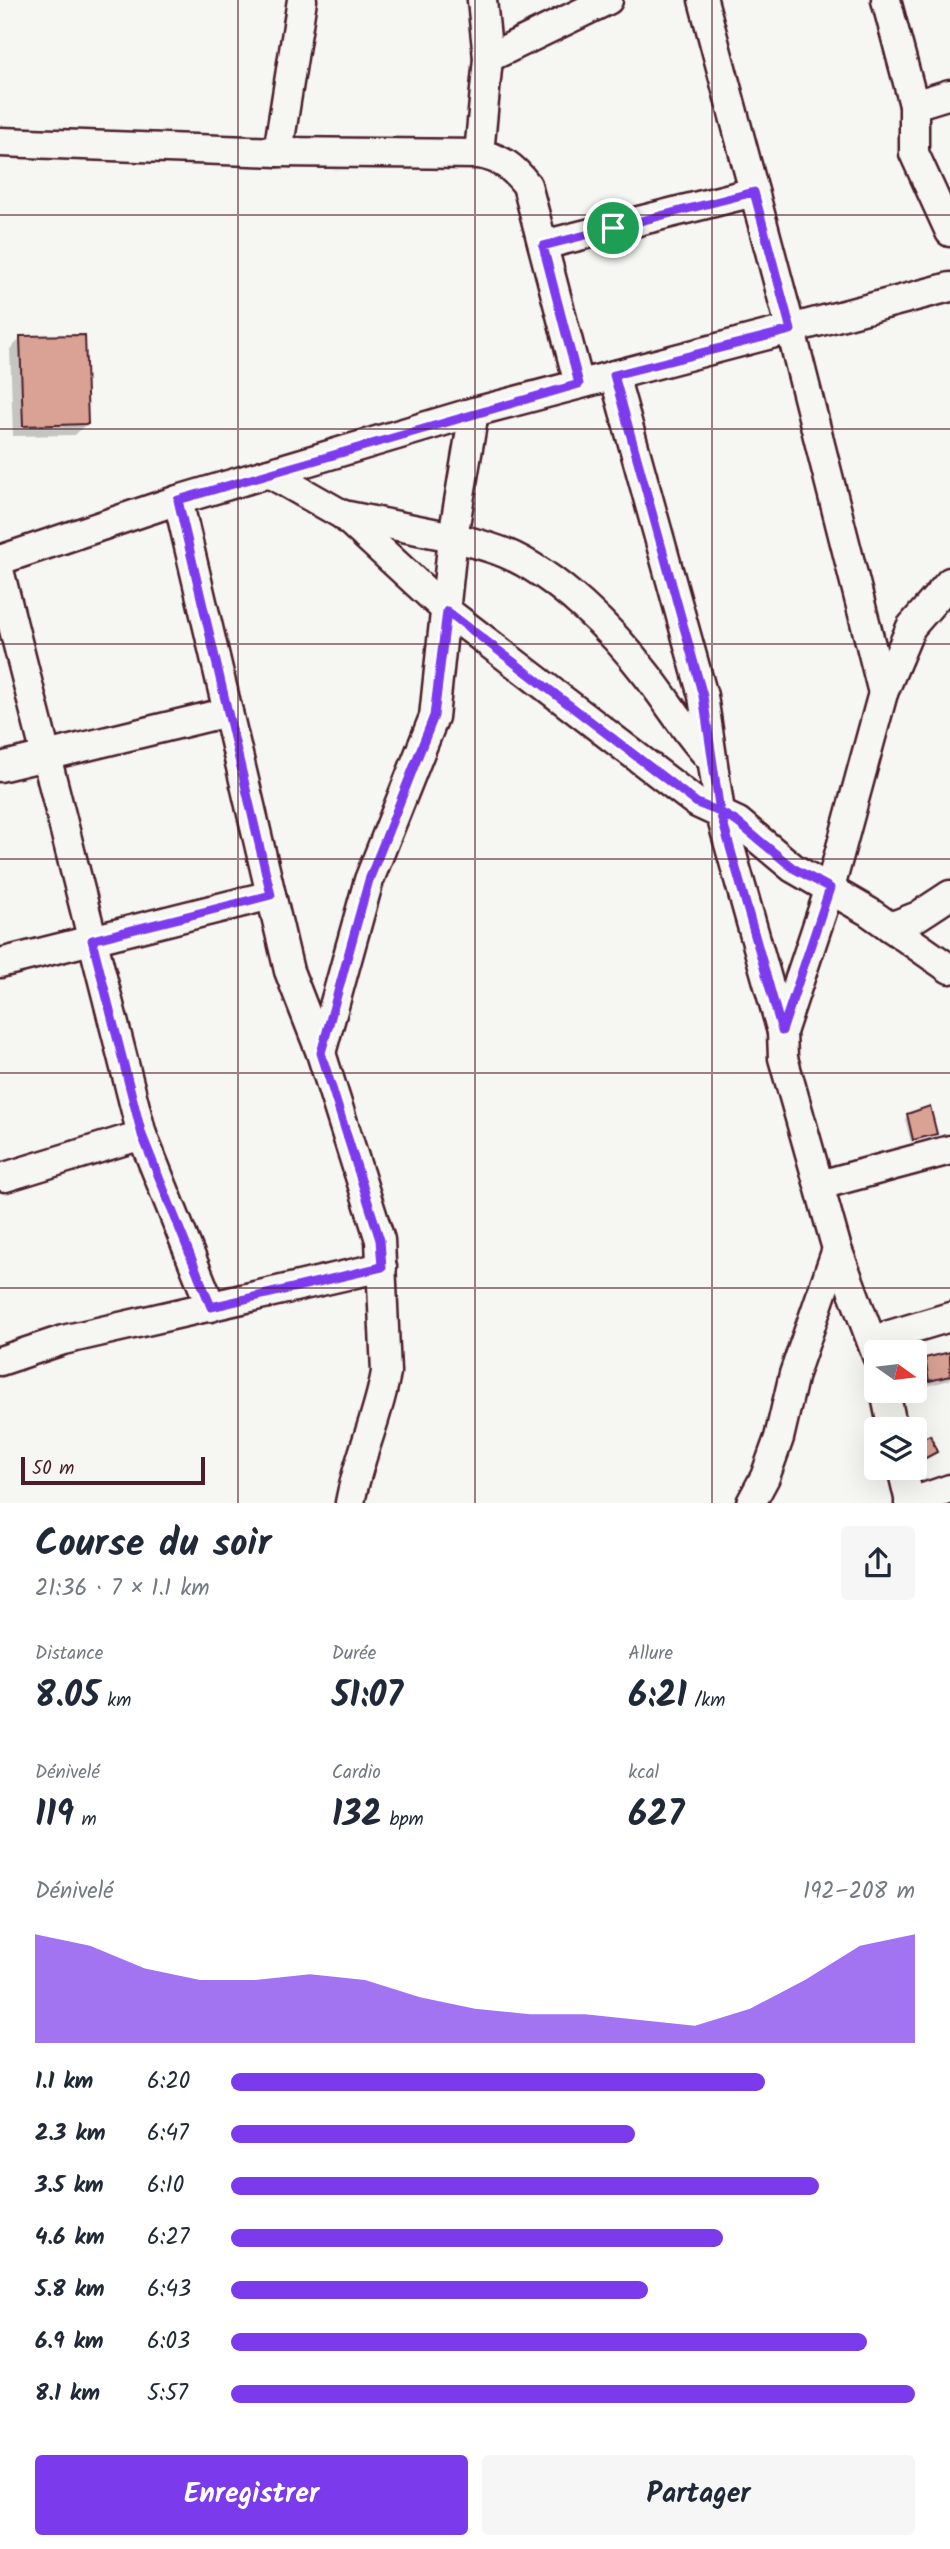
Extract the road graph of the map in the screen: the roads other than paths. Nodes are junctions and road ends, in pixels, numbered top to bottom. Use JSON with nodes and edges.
{"nodes":[{"id":1,"x":302,"y":0,"type":"edge"},
{"id":2,"x":482,"y":0,"type":"edge"},
{"id":3,"x":608,"y":0,"type":"edge"},
{"id":4,"x":703,"y":0,"type":"edge"},
{"id":5,"x":886,"y":0,"type":"edge"},
{"id":6,"x":488,"y":58,"type":"junction"},
{"id":7,"x":950,"y":94,"type":"edge"},
{"id":8,"x":914,"y":105,"type":"junction"},
{"id":9,"x":0,"y":142,"type":"edge"},
{"id":10,"x":278,"y":152,"type":"junction"},
{"id":11,"x":478,"y":154,"type":"junction"},
{"id":12,"x":754,"y":192,"type":"junction"},
{"id":13,"x":950,"y":232,"type":"edge"},
{"id":14,"x":543,"y":246,"type":"junction"},
{"id":15,"x":950,"y":287,"type":"edge"},
{"id":16,"x":791,"y":330,"type":"junction"},
{"id":17,"x":614,"y":375,"type":"junction"},
{"id":18,"x":579,"y":384,"type":"junction"},
{"id":19,"x":474,"y":412,"type":"junction"},
{"id":20,"x":268,"y":473,"type":"junction"},
{"id":21,"x":178,"y":500,"type":"junction"},
{"id":22,"x":344,"y":515,"type":"junction"},
{"id":23,"x":453,"y":537,"type":"junction"},
{"id":24,"x":0,"y":560,"type":"edge"},
{"id":25,"x":0,"y":575,"type":"edge"},
{"id":26,"x":950,"y":582,"type":"edge"},
{"id":27,"x":447,"y":611,"type":"junction"},
{"id":28,"x":883,"y":693,"type":"junction"},
{"id":29,"x":228,"y":712,"type":"junction"},
{"id":30,"x":44,"y":756,"type":"junction"},
{"id":31,"x":711,"y":759,"type":"junction"},
{"id":32,"x":0,"y":767,"type":"edge"},
{"id":33,"x":720,"y":812,"type":"junction"},
{"id":34,"x":830,"y":888,"type":"junction"},
{"id":35,"x":271,"y":895,"type":"junction"},
{"id":36,"x":950,"y":895,"type":"edge"},
{"id":37,"x":890,"y":927,"type":"junction"},
{"id":38,"x":92,"y":940,"type":"junction"},
{"id":39,"x":0,"y":963,"type":"edge"},
{"id":40,"x":950,"y":969,"type":"edge"},
{"id":41,"x":782,"y":1031,"type":"junction"},
{"id":42,"x":321,"y":1053,"type":"junction"},
{"id":43,"x":142,"y":1135,"type":"junction"},
{"id":44,"x":950,"y":1150,"type":"edge"},
{"id":45,"x":5,"y":1177,"type":"dead end"},
{"id":46,"x":820,"y":1185,"type":"junction"},
{"id":47,"x":837,"y":1250,"type":"junction"},
{"id":48,"x":382,"y":1267,"type":"junction"},
{"id":49,"x":211,"y":1307,"type":"junction"},
{"id":50,"x":950,"y":1317,"type":"edge"},
{"id":51,"x":872,"y":1340,"type":"edge"},
{"id":52,"x":894,"y":1340,"type":"edge"},
{"id":53,"x":0,"y":1361,"type":"edge"},
{"id":54,"x":904,"y":1480,"type":"edge"},
{"id":55,"x":950,"y":1489,"type":"edge"},
{"id":56,"x":909,"y":1502,"type":"edge"},
{"id":57,"x":351,"y":1503,"type":"edge"},
{"id":58,"x":751,"y":1503,"type":"edge"}],
"edges":[{"from":1,"to":10,"type":"street"},
{"from":2,"to":6,"type":"street"},
{"from":3,"to":6,"type":"street"},
{"from":4,"to":12,"type":"street"},
{"from":5,"to":8,"type":"street"},
{"from":6,"to":11,"type":"street"},
{"from":7,"to":8,"type":"street"},
{"from":8,"to":13,"type":"street"},
{"from":9,"to":10,"type":"street"},
{"from":10,"to":11,"type":"street"},
{"from":11,"to":14,"type":"street"},
{"from":12,"to":14,"type":"street"},
{"from":12,"to":16,"type":"street"},
{"from":14,"to":18,"type":"street"},
{"from":15,"to":16,"type":"street"},
{"from":16,"to":17,"type":"street"},
{"from":16,"to":28,"type":"street"},
{"from":17,"to":18,"type":"street"},
{"from":17,"to":31,"type":"street"},
{"from":18,"to":19,"type":"street"},
{"from":19,"to":20,"type":"street"},
{"from":19,"to":23,"type":"street"},
{"from":20,"to":21,"type":"street"},
{"from":20,"to":22,"type":"street"},
{"from":21,"to":24,"type":"street"},
{"from":21,"to":29,"type":"street"},
{"from":22,"to":23,"type":"street"},
{"from":22,"to":27,"type":"street"},
{"from":23,"to":27,"type":"street"},
{"from":23,"to":31,"type":"street"},
{"from":25,"to":30,"type":"street"},
{"from":26,"to":28,"type":"street"},
{"from":27,"to":33,"type":"street"},
{"from":27,"to":42,"type":"street"},
{"from":28,"to":34,"type":"street"},
{"from":29,"to":30,"type":"street"},
{"from":29,"to":35,"type":"street"},
{"from":30,"to":32,"type":"street"},
{"from":30,"to":38,"type":"street"},
{"from":31,"to":33,"type":"street"},
{"from":33,"to":34,"type":"street"},
{"from":33,"to":41,"type":"street"},
{"from":34,"to":37,"type":"street"},
{"from":34,"to":41,"type":"street"},
{"from":35,"to":38,"type":"street"},
{"from":35,"to":42,"type":"street"},
{"from":36,"to":37,"type":"street"},
{"from":37,"to":40,"type":"street"},
{"from":38,"to":39,"type":"street"},
{"from":38,"to":43,"type":"street"},
{"from":41,"to":46,"type":"street"},
{"from":42,"to":48,"type":"street"},
{"from":43,"to":45,"type":"street"},
{"from":43,"to":49,"type":"street"},
{"from":44,"to":46,"type":"street"},
{"from":46,"to":47,"type":"street"},
{"from":47,"to":51,"type":"street"},
{"from":47,"to":58,"type":"street"},
{"from":48,"to":49,"type":"street"},
{"from":48,"to":57,"type":"street"},
{"from":49,"to":53,"type":"street"},
{"from":50,"to":52,"type":"street"},
{"from":54,"to":56,"type":"street"},
{"from":55,"to":56,"type":"street"}]}
